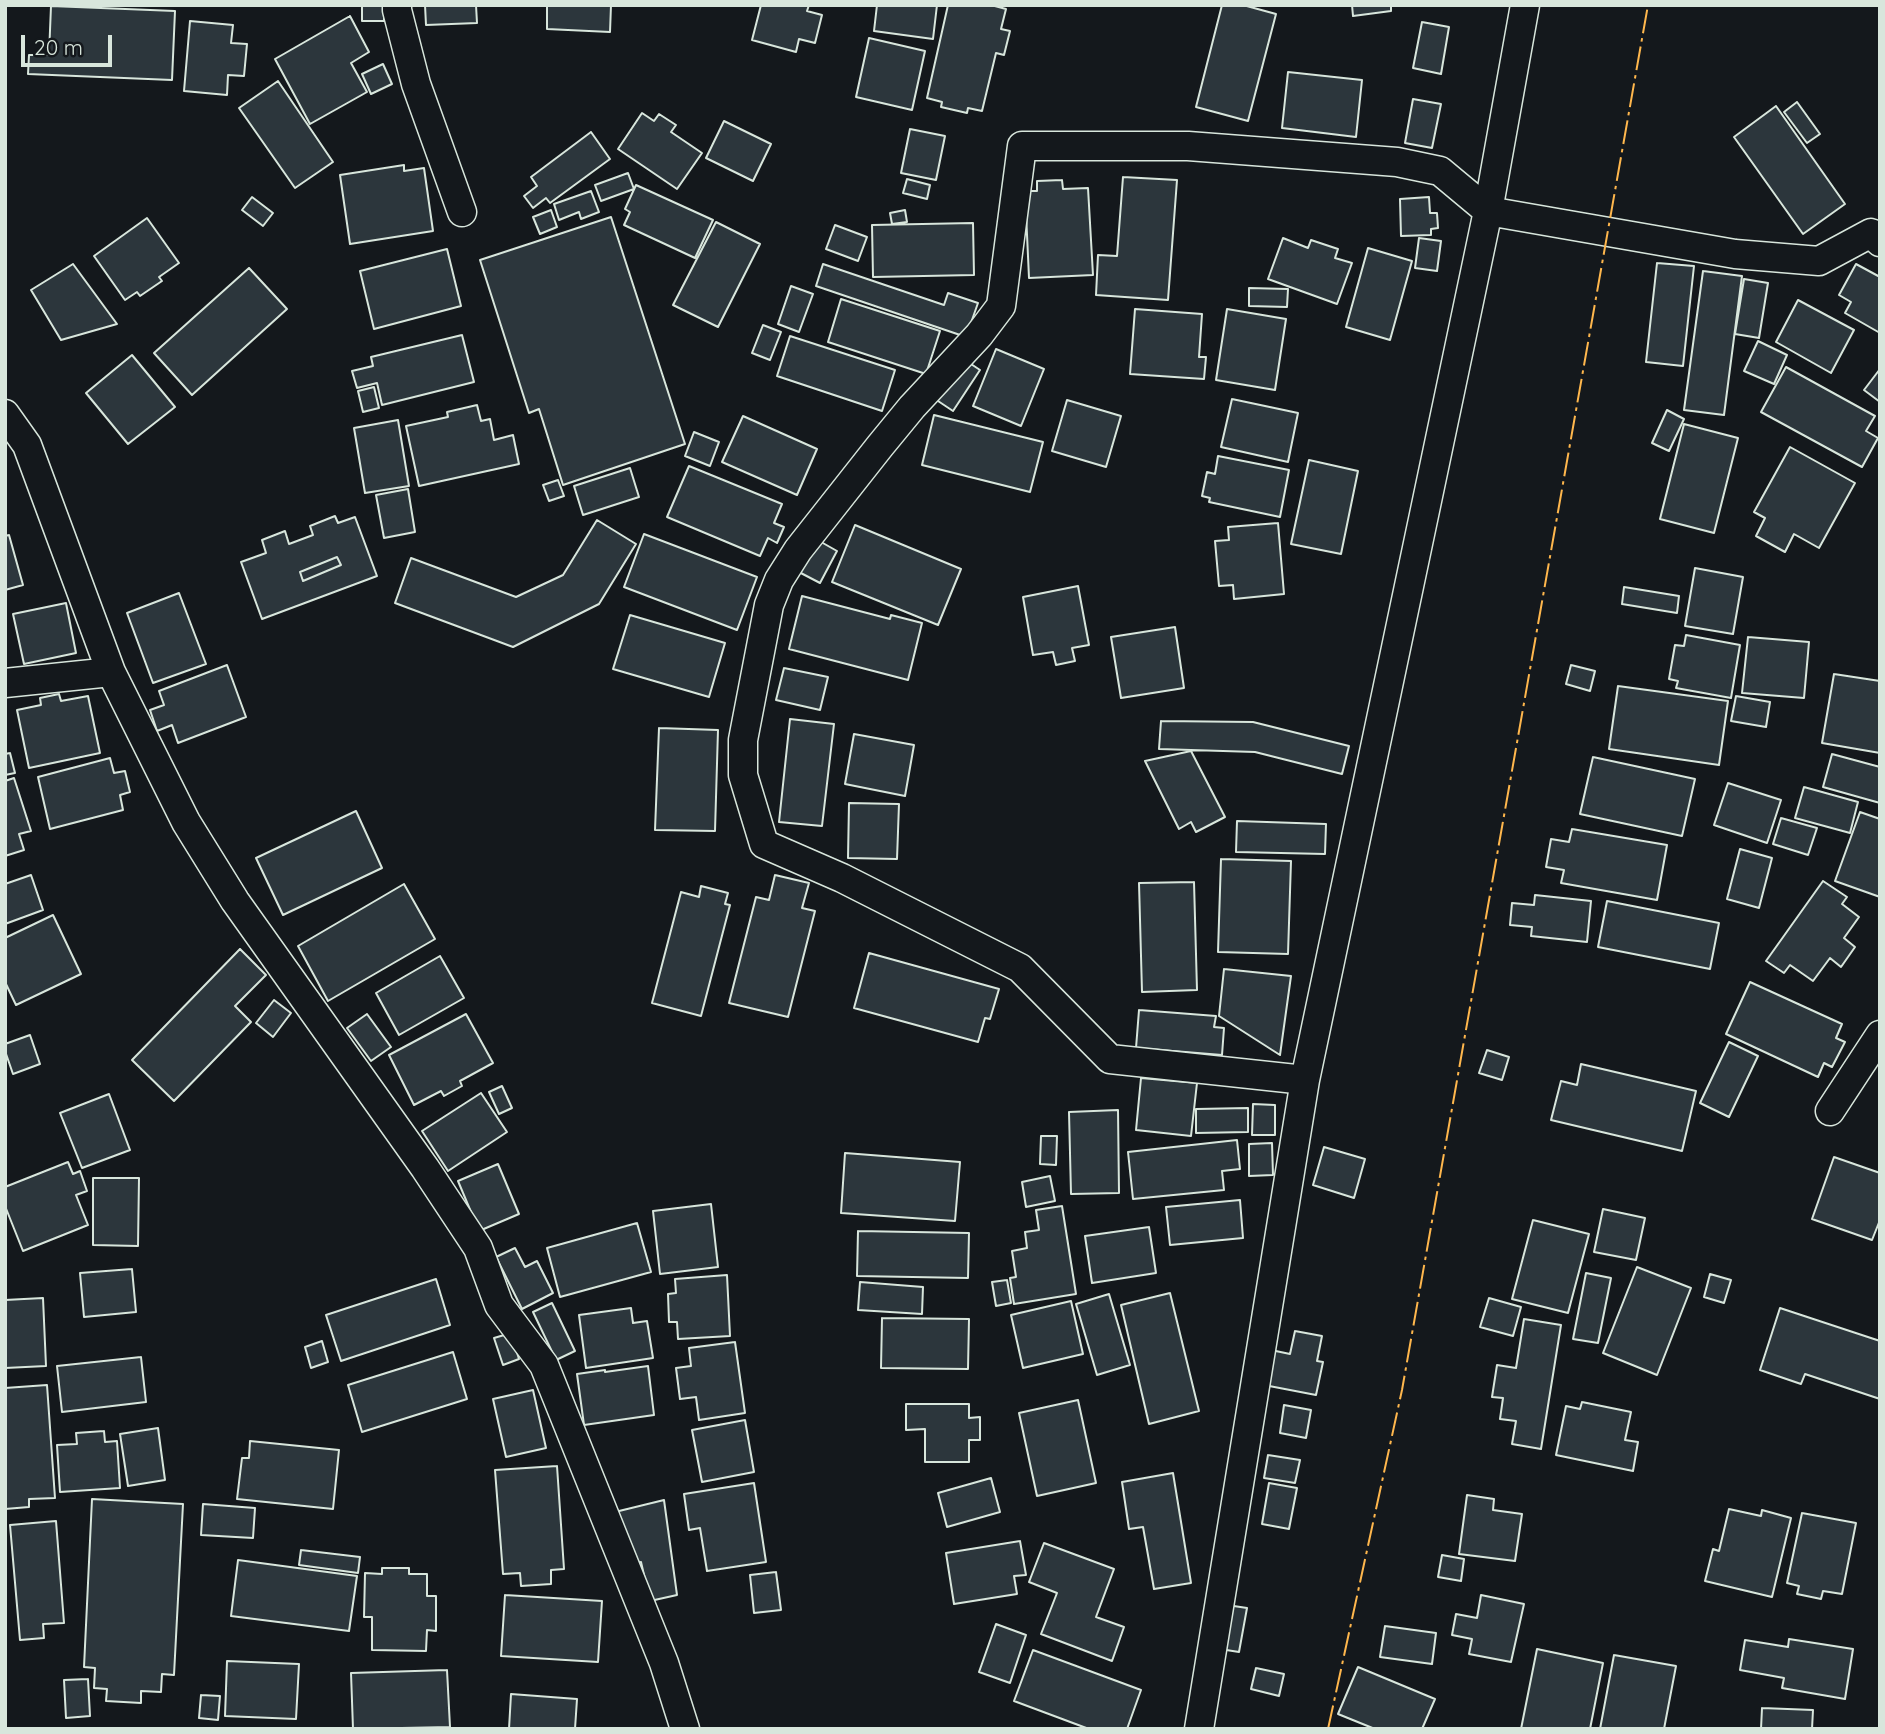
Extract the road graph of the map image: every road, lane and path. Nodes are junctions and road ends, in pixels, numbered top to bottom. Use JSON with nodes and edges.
{"nodes":[{"id":1,"x":397,"y":5,"type":"edge"},
{"id":2,"x":1525,"y":5,"type":"edge"},
{"id":3,"x":1488,"y":211,"type":"junction"},
{"id":4,"x":462,"y":212,"type":"dead end"},
{"id":5,"x":1880,"y":242,"type":"edge"},
{"id":6,"x":5,"y":414,"type":"edge"},
{"id":7,"x":111,"y":672,"type":"junction"},
{"id":8,"x":5,"y":683,"type":"edge"},
{"id":9,"x":1880,"y":1035,"type":"edge"},
{"id":10,"x":1305,"y":1080,"type":"junction"},
{"id":11,"x":1830,"y":1111,"type":"dead end"},
{"id":12,"x":685,"y":1729,"type":"edge"},
{"id":13,"x":1199,"y":1729,"type":"edge"}],
"edges":[{"from":1,"to":4,"type":"street"},
{"from":2,"to":3,"type":"street"},
{"from":3,"to":5,"type":"street"},
{"from":3,"to":10,"type":"street"},
{"from":3,"to":10,"type":"street"},
{"from":6,"to":7,"type":"street"},
{"from":7,"to":8,"type":"street"},
{"from":7,"to":12,"type":"street"},
{"from":9,"to":11,"type":"street"},
{"from":10,"to":13,"type":"street"}]}
